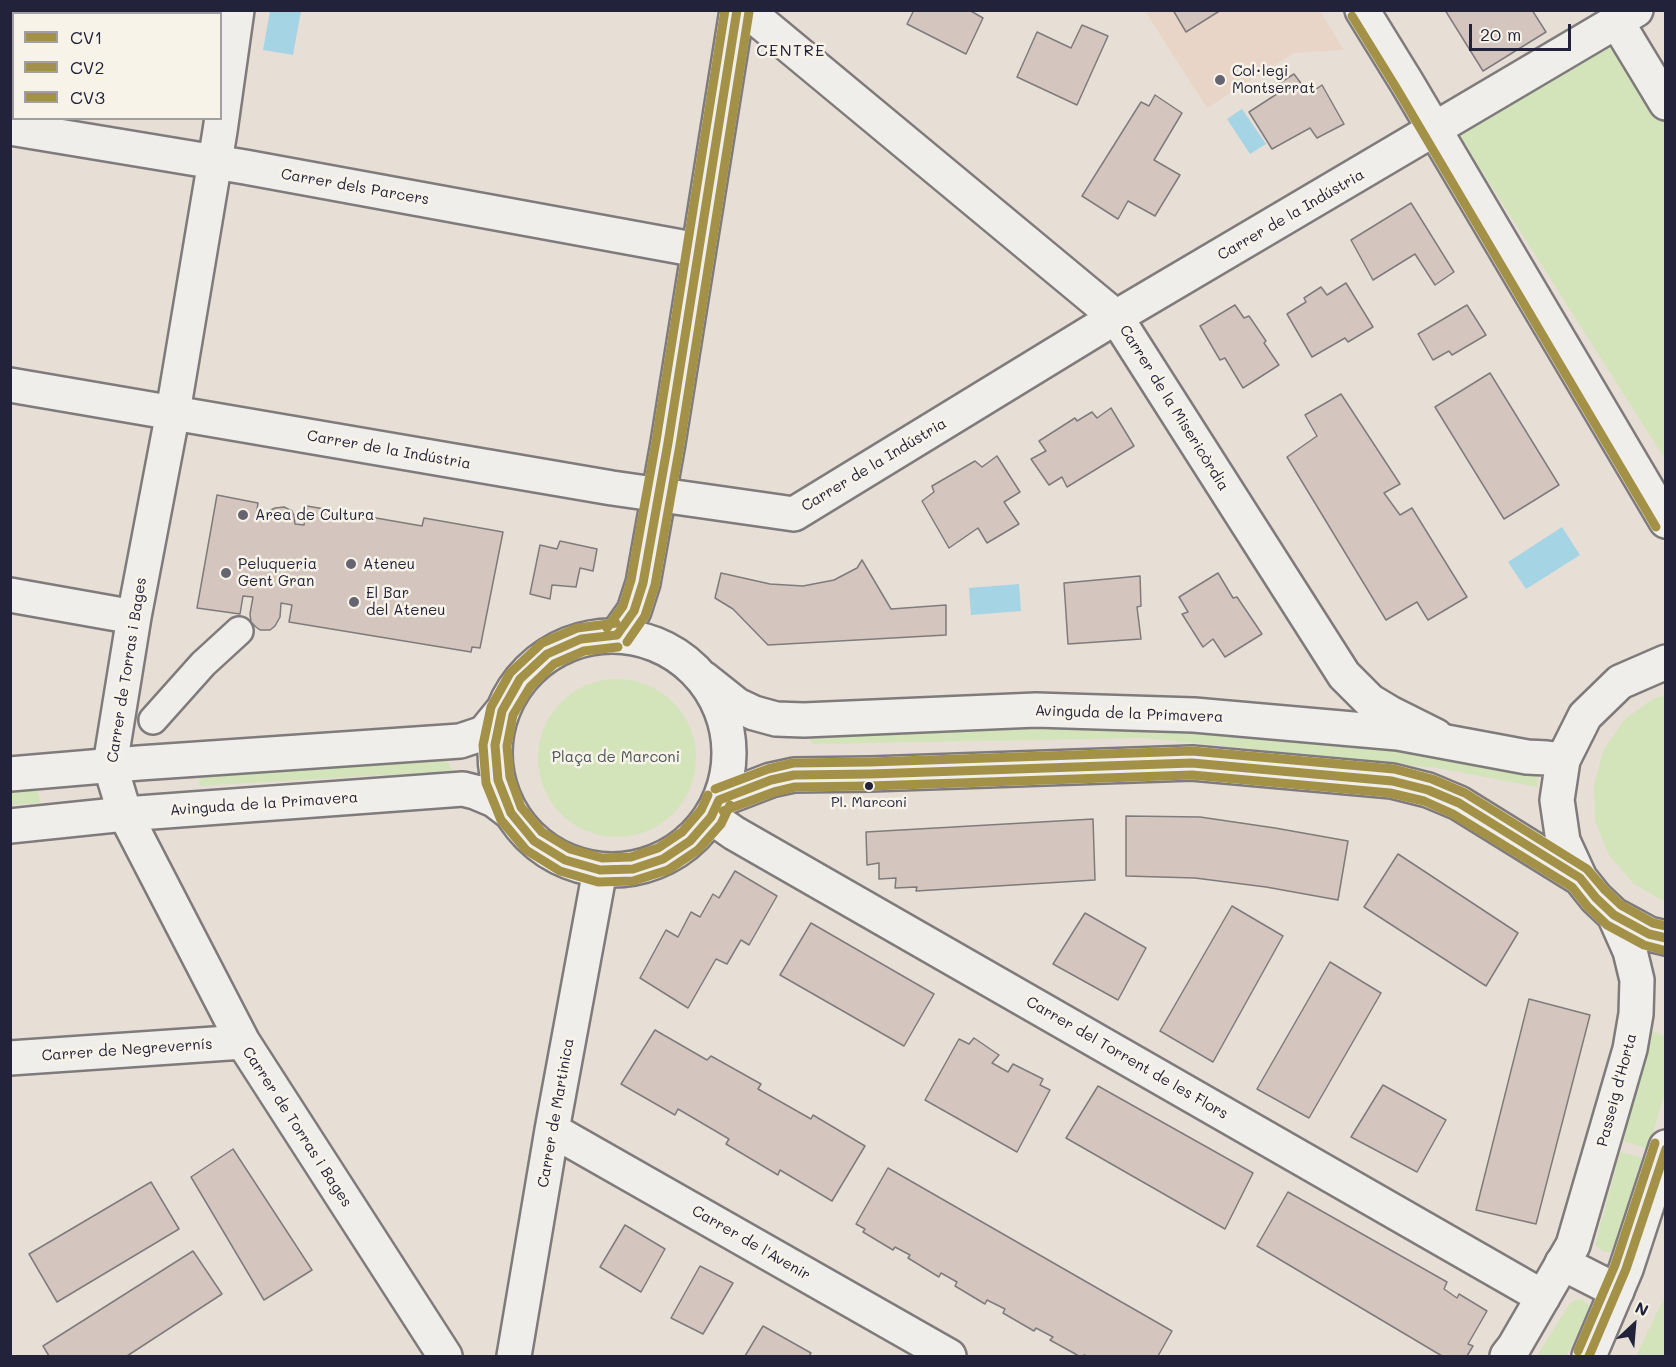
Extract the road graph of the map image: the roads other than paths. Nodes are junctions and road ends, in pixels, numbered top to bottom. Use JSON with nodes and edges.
{"nodes":[{"id":1,"x":237,"y":10,"type":"edge"},
{"id":2,"x":737,"y":10,"type":"edge"},
{"id":3,"x":746,"y":10,"type":"edge"},
{"id":4,"x":1362,"y":10,"type":"edge"},
{"id":5,"x":1627,"y":16,"type":"edge"},
{"id":6,"x":1665,"y":104,"type":"edge"},
{"id":7,"x":222,"y":114,"type":"edge"},
{"id":8,"x":221,"y":120,"type":"edge"},
{"id":9,"x":10,"y":128,"type":"edge"},
{"id":10,"x":1435,"y":130,"type":"junction"},
{"id":11,"x":215,"y":162,"type":"junction"},
{"id":12,"x":698,"y":250,"type":"junction"},
{"id":13,"x":1116,"y":317,"type":"junction"},
{"id":14,"x":10,"y":385,"type":"edge"},
{"id":15,"x":173,"y":412,"type":"junction"},
{"id":16,"x":658,"y":495,"type":"junction"},
{"id":17,"x":1665,"y":522,"type":"edge"},
{"id":18,"x":10,"y":596,"type":"edge"},
{"id":19,"x":134,"y":617,"type":"junction"},
{"id":20,"x":239,"y":631,"type":"dead end"},
{"id":21,"x":617,"y":635,"type":"junction"},
{"id":22,"x":1665,"y":662,"type":"edge"},
{"id":23,"x":703,"y":678,"type":"junction"},
{"id":24,"x":502,"y":711,"type":"junction"},
{"id":25,"x":153,"y":720,"type":"dead end"},
{"id":26,"x":1452,"y":743,"type":"junction"},
{"id":27,"x":1563,"y":760,"type":"junction"},
{"id":28,"x":110,"y":765,"type":"junction"},
{"id":29,"x":10,"y":774,"type":"edge"},
{"id":30,"x":715,"y":809,"type":"junction"},
{"id":31,"x":511,"y":813,"type":"junction"},
{"id":32,"x":125,"y":814,"type":"junction"},
{"id":33,"x":10,"y":826,"type":"edge"},
{"id":34,"x":600,"y":870,"type":"junction"},
{"id":35,"x":1580,"y":878,"type":"junction"},
{"id":36,"x":1614,"y":915,"type":"junction"},
{"id":37,"x":1665,"y":938,"type":"edge"},
{"id":38,"x":243,"y":1042,"type":"junction"},
{"id":39,"x":10,"y":1058,"type":"edge"},
{"id":40,"x":552,"y":1130,"type":"junction"},
{"id":41,"x":1665,"y":1147,"type":"edge"},
{"id":42,"x":1562,"y":1263,"type":"junction"},
{"id":43,"x":1617,"y":1291,"type":"junction"},
{"id":44,"x":1543,"y":1297,"type":"junction"},
{"id":45,"x":445,"y":1356,"type":"edge"},
{"id":46,"x":514,"y":1356,"type":"edge"},
{"id":47,"x":949,"y":1356,"type":"edge"},
{"id":48,"x":1507,"y":1356,"type":"edge"},
{"id":49,"x":1589,"y":1356,"type":"edge"}],
"edges":[{"from":1,"to":7,"type":"street","name":"Carrer de Torras i Bages"},
{"from":2,"to":12,"type":"street"},
{"from":3,"to":13,"type":"street","name":"Carrer de la Misericòrdia"},
{"from":4,"to":10,"type":"street"},
{"from":5,"to":6,"type":"street"},
{"from":5,"to":10,"type":"street","name":"Carrer de la Indústria"},
{"from":8,"to":11,"type":"street","name":"Carrer de Torras i Bages"},
{"from":9,"to":11,"type":"street","name":"Carrer dels Parcers"},
{"from":10,"to":13,"type":"street","name":"Carrer de la Indústria"},
{"from":10,"to":17,"type":"street"},
{"from":11,"to":12,"type":"street","name":"Carrer dels Parcers"},
{"from":11,"to":15,"type":"street","name":"Carrer de Torras i Bages"},
{"from":12,"to":16,"type":"street"},
{"from":13,"to":16,"type":"street","name":"Carrer de la Indústria"},
{"from":13,"to":26,"type":"street","name":"Carrer de la Misericòrdia"},
{"from":14,"to":15,"type":"street","name":"Carrer de la Indústria"},
{"from":15,"to":16,"type":"street","name":"Carrer de la Indústria"},
{"from":15,"to":19,"type":"street","name":"Carrer de Torras i Bages"},
{"from":16,"to":21,"type":"street"},
{"from":18,"to":19,"type":"street"},
{"from":19,"to":28,"type":"street","name":"Carrer de Torras i Bages"},
{"from":20,"to":25,"type":"street"},
{"from":21,"to":23,"type":"street"},
{"from":21,"to":24,"type":"street"},
{"from":22,"to":27,"type":"street"},
{"from":23,"to":26,"type":"street","name":"Avinguda de la Primavera"},
{"from":23,"to":30,"type":"street"},
{"from":24,"to":28,"type":"street"},
{"from":24,"to":31,"type":"street"},
{"from":26,"to":27,"type":"street","name":"Avinguda de la Primavera"},
{"from":27,"to":35,"type":"street"},
{"from":28,"to":29,"type":"street"},
{"from":28,"to":32,"type":"street","name":"Carrer de Torras i Bages"},
{"from":30,"to":34,"type":"street"},
{"from":30,"to":35,"type":"street"},
{"from":30,"to":44,"type":"street","name":"Carrer del Torrent de les Flors"},
{"from":31,"to":32,"type":"street","name":"Avinguda de la Primavera"},
{"from":31,"to":34,"type":"street"},
{"from":32,"to":33,"type":"street","name":"Avinguda de la Primavera"},
{"from":32,"to":38,"type":"street","name":"Carrer de Torras i Bages"},
{"from":34,"to":40,"type":"street","name":"Carrer de Martinica"},
{"from":35,"to":36,"type":"street"},
{"from":36,"to":37,"type":"street"},
{"from":36,"to":42,"type":"street","name":"Passeig d'Horta"},
{"from":38,"to":39,"type":"street","name":"Carrer de Negrevernís"},
{"from":38,"to":45,"type":"street","name":"Carrer de Torras i Bages"},
{"from":40,"to":46,"type":"street","name":"Carrer de Martinica"},
{"from":40,"to":47,"type":"street","name":"Carrer de l'Avenir"},
{"from":41,"to":43,"type":"street"},
{"from":42,"to":43,"type":"street"},
{"from":42,"to":44,"type":"street","name":"Passeig d'Horta"},
{"from":43,"to":49,"type":"street"},
{"from":44,"to":48,"type":"street","name":"Passeig d'Horta"}]}
